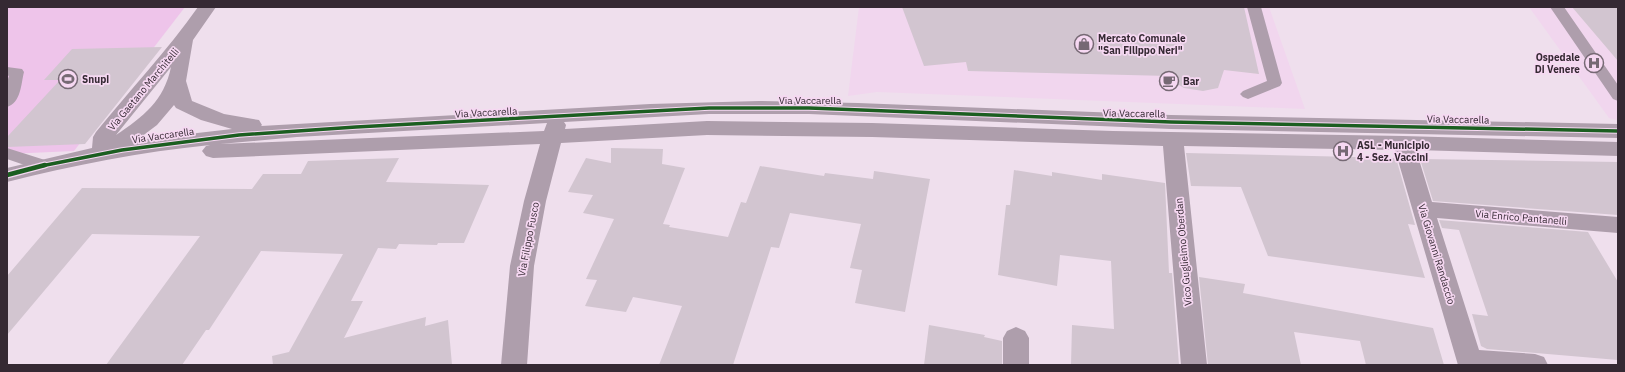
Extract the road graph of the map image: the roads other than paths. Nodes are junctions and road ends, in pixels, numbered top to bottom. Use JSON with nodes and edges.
{"nodes":[{"id":1,"x":207,"y":7,"type":"edge"},
{"id":2,"x":1254,"y":7,"type":"edge"},
{"id":3,"x":1557,"y":7,"type":"edge"},
{"id":4,"x":184,"y":40,"type":"junction"},
{"id":5,"x":7,"y":71,"type":"edge"},
{"id":6,"x":177,"y":82,"type":"junction"},
{"id":7,"x":1248,"y":94,"type":"dead end"},
{"id":8,"x":1618,"y":96,"type":"edge"},
{"id":9,"x":7,"y":102,"type":"edge"},
{"id":10,"x":555,"y":127,"type":"junction"},
{"id":11,"x":301,"y":130,"type":"junction"},
{"id":12,"x":1618,"y":131,"type":"edge"},
{"id":13,"x":1173,"y":139,"type":"junction"},
{"id":14,"x":1403,"y":143,"type":"junction"},
{"id":15,"x":1618,"y":149,"type":"edge"},
{"id":16,"x":7,"y":153,"type":"edge"},
{"id":17,"x":102,"y":154,"type":"junction"},
{"id":18,"x":42,"y":165,"type":"junction"},
{"id":19,"x":7,"y":175,"type":"edge"},
{"id":20,"x":1423,"y":209,"type":"junction"},
{"id":21,"x":1618,"y":225,"type":"edge"},
{"id":22,"x":1016,"y":338,"type":"dead end"},
{"id":23,"x":1470,"y":362,"type":"edge"},
{"id":24,"x":514,"y":365,"type":"edge"},
{"id":25,"x":1016,"y":365,"type":"edge"},
{"id":26,"x":1194,"y":365,"type":"edge"},
{"id":27,"x":1535,"y":365,"type":"edge"}],
"edges":[{"from":1,"to":4,"type":"street","name":"Via Gaetano Marchitelli"},
{"from":2,"to":7,"type":"lane"},
{"from":3,"to":8,"type":"lane"},
{"from":4,"to":6,"type":"street","name":"Via Gaetano Marchitelli"},
{"from":4,"to":17,"type":"street","name":"Via Gaetano Marchitelli"},
{"from":5,"to":9,"type":"lane"},
{"from":6,"to":11,"type":"street","name":"Via Gaetano Marchitelli"},
{"from":6,"to":17,"type":"street","name":"Via Gaetano Marchitelli"},
{"from":10,"to":11,"type":"street","name":"Via Vaccarella"},
{"from":10,"to":12,"type":"street","name":"Via Vaccarella"},
{"from":10,"to":13,"type":"street","name":"Via Vaccarella"},
{"from":10,"to":17,"type":"street","name":"Via Vaccarella"},
{"from":10,"to":24,"type":"street","name":"Via Filippo Fusco"},
{"from":11,"to":17,"type":"street","name":"Via Vaccarella"},
{"from":13,"to":14,"type":"street","name":"Via Vaccarella"},
{"from":13,"to":26,"type":"street","name":"Vico Guglielmo Oberdan"},
{"from":14,"to":15,"type":"street","name":"Via Vaccarella"},
{"from":14,"to":20,"type":"street","name":"Via Giovanni Randaccio"},
{"from":16,"to":18,"type":"lane"},
{"from":17,"to":18,"type":"street","name":"Via Vaccarella"},
{"from":18,"to":19,"type":"street","name":"Via Vaccarella"},
{"from":20,"to":21,"type":"street","name":"Via Enrico Pantanelli"},
{"from":20,"to":23,"type":"street","name":"Via Giovanni Randaccio"},
{"from":22,"to":25,"type":"street"},
{"from":23,"to":27,"type":"street"}]}
